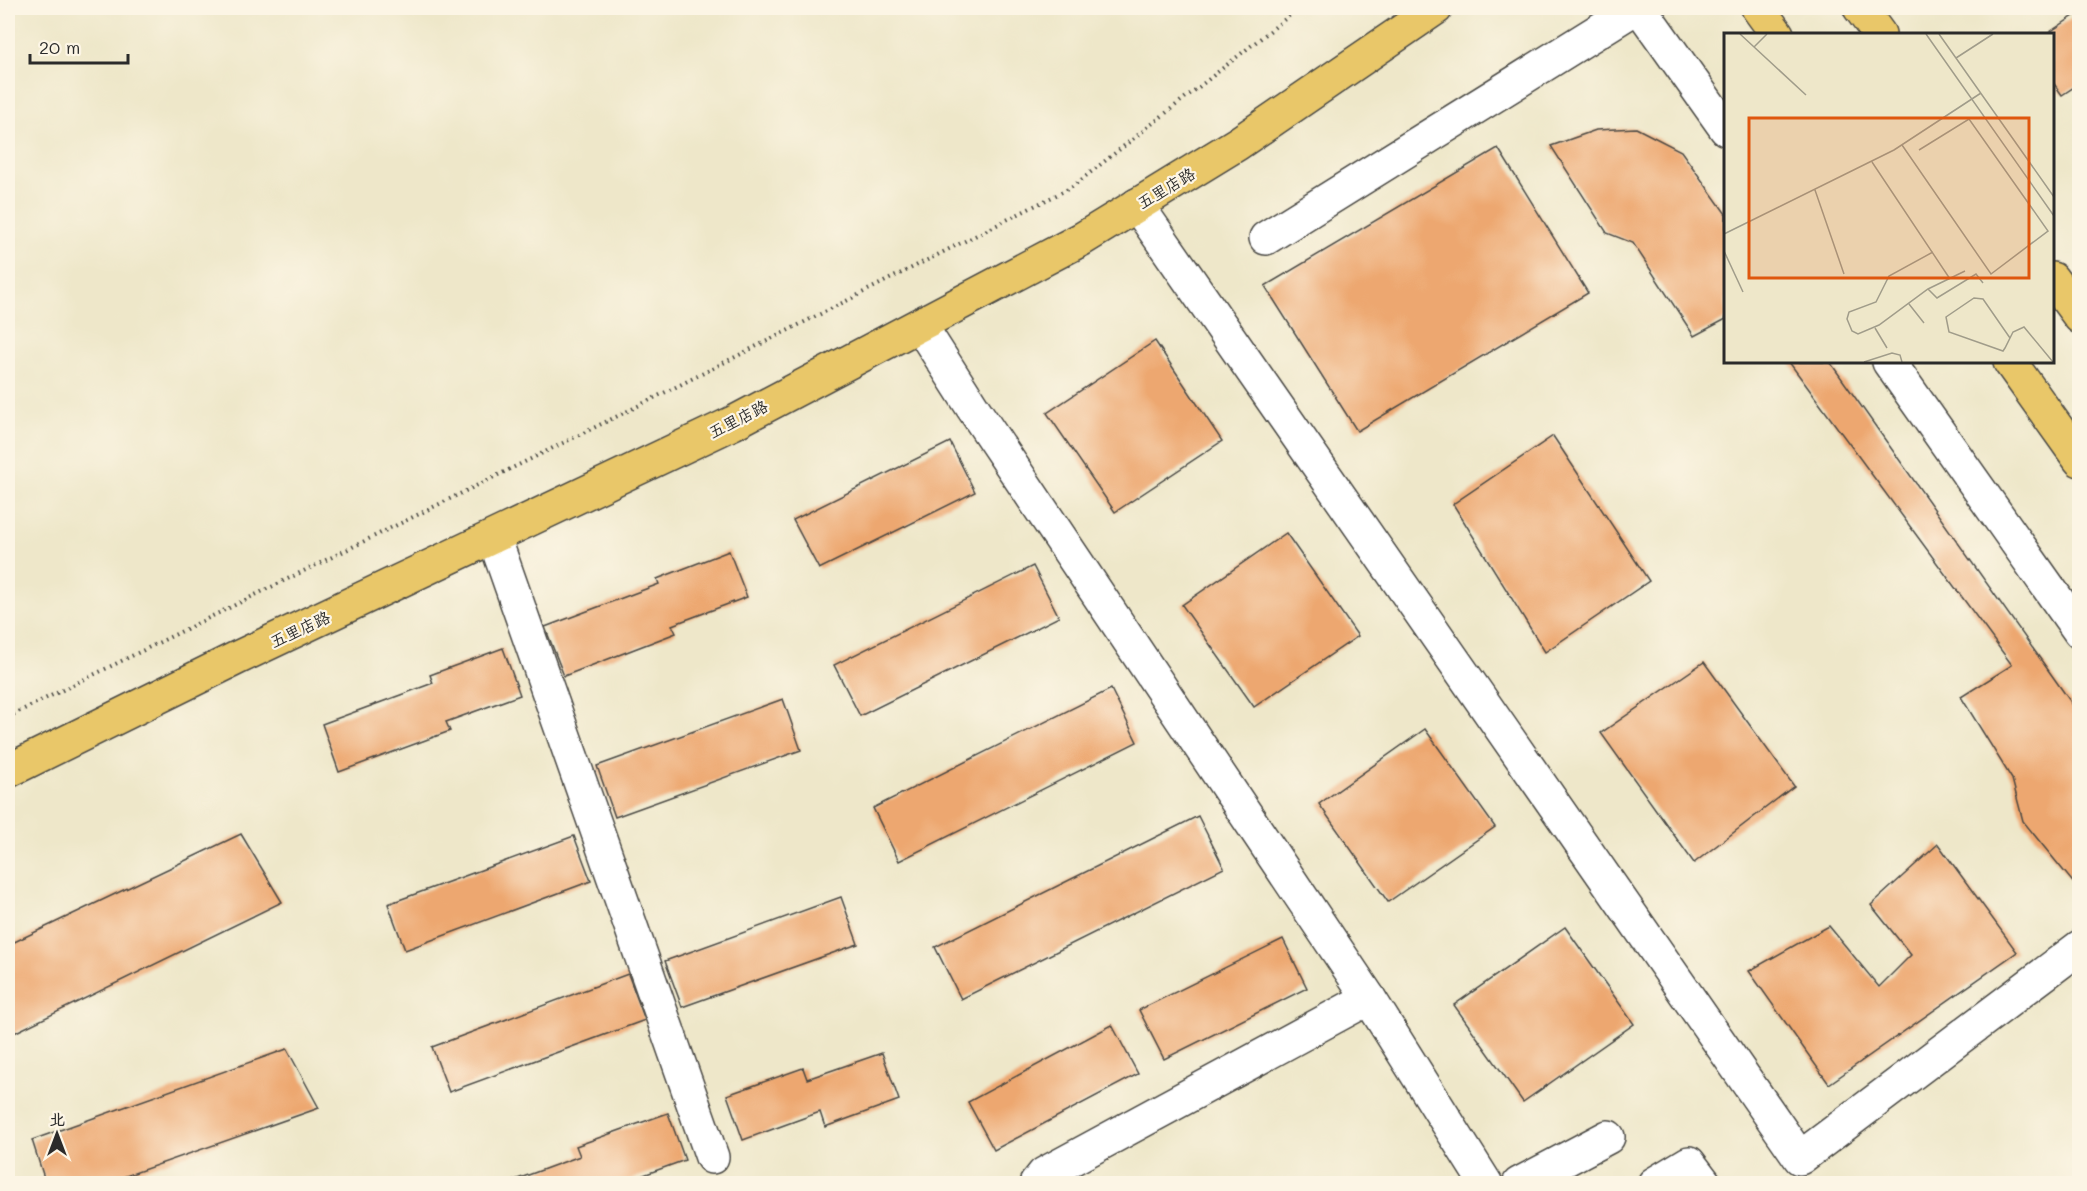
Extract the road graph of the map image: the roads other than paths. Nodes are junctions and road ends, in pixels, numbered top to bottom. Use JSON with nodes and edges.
{"nodes":[{"id":1,"x":1436,"y":8,"type":"edge"},
{"id":2,"x":1635,"y":8,"type":"edge"},
{"id":3,"x":1640,"y":8,"type":"edge"},
{"id":4,"x":1758,"y":8,"type":"edge"},
{"id":5,"x":1860,"y":8,"type":"edge"},
{"id":6,"x":1776,"y":33,"type":"edge"},
{"id":7,"x":1879,"y":33,"type":"edge"},
{"id":8,"x":1724,"y":128,"type":"edge"},
{"id":9,"x":1137,"y":205,"type":"junction"},
{"id":10,"x":1266,"y":238,"type":"dead end"},
{"id":11,"x":2054,"y":282,"type":"edge"},
{"id":12,"x":2079,"y":317,"type":"edge"},
{"id":13,"x":920,"y":325,"type":"junction"},
{"id":14,"x":1890,"y":363,"type":"edge"},
{"id":15,"x":2011,"y":363,"type":"edge"},
{"id":16,"x":2079,"y":460,"type":"edge"},
{"id":17,"x":494,"y":537,"type":"junction"},
{"id":18,"x":2079,"y":632,"type":"edge"},
{"id":19,"x":8,"y":771,"type":"edge"},
{"id":20,"x":2079,"y":947,"type":"edge"},
{"id":21,"x":1369,"y":998,"type":"junction"},
{"id":22,"x":1608,"y":1137,"type":"dead end"},
{"id":23,"x":712,"y":1157,"type":"dead end"},
{"id":24,"x":1036,"y":1184,"type":"edge"},
{"id":25,"x":1486,"y":1184,"type":"edge"},
{"id":26,"x":1519,"y":1184,"type":"edge"},
{"id":27,"x":1654,"y":1184,"type":"edge"},
{"id":28,"x":1705,"y":1184,"type":"edge"}],
"edges":[{"from":1,"to":9,"type":"main road","name":"五里店路"},
{"from":2,"to":10,"type":"street"},
{"from":3,"to":8,"type":"street"},
{"from":4,"to":6,"type":"main road"},
{"from":5,"to":7,"type":"main road"},
{"from":9,"to":13,"type":"main road","name":"五里店路"},
{"from":9,"to":20,"type":"street"},
{"from":11,"to":12,"type":"main road"},
{"from":13,"to":17,"type":"main road","name":"五里店路"},
{"from":13,"to":21,"type":"street"},
{"from":14,"to":18,"type":"street"},
{"from":15,"to":16,"type":"main road"},
{"from":17,"to":19,"type":"main road","name":"五里店路"},
{"from":17,"to":23,"type":"street"},
{"from":21,"to":24,"type":"street"},
{"from":21,"to":25,"type":"street"},
{"from":22,"to":26,"type":"street"},
{"from":27,"to":28,"type":"street"}]}
